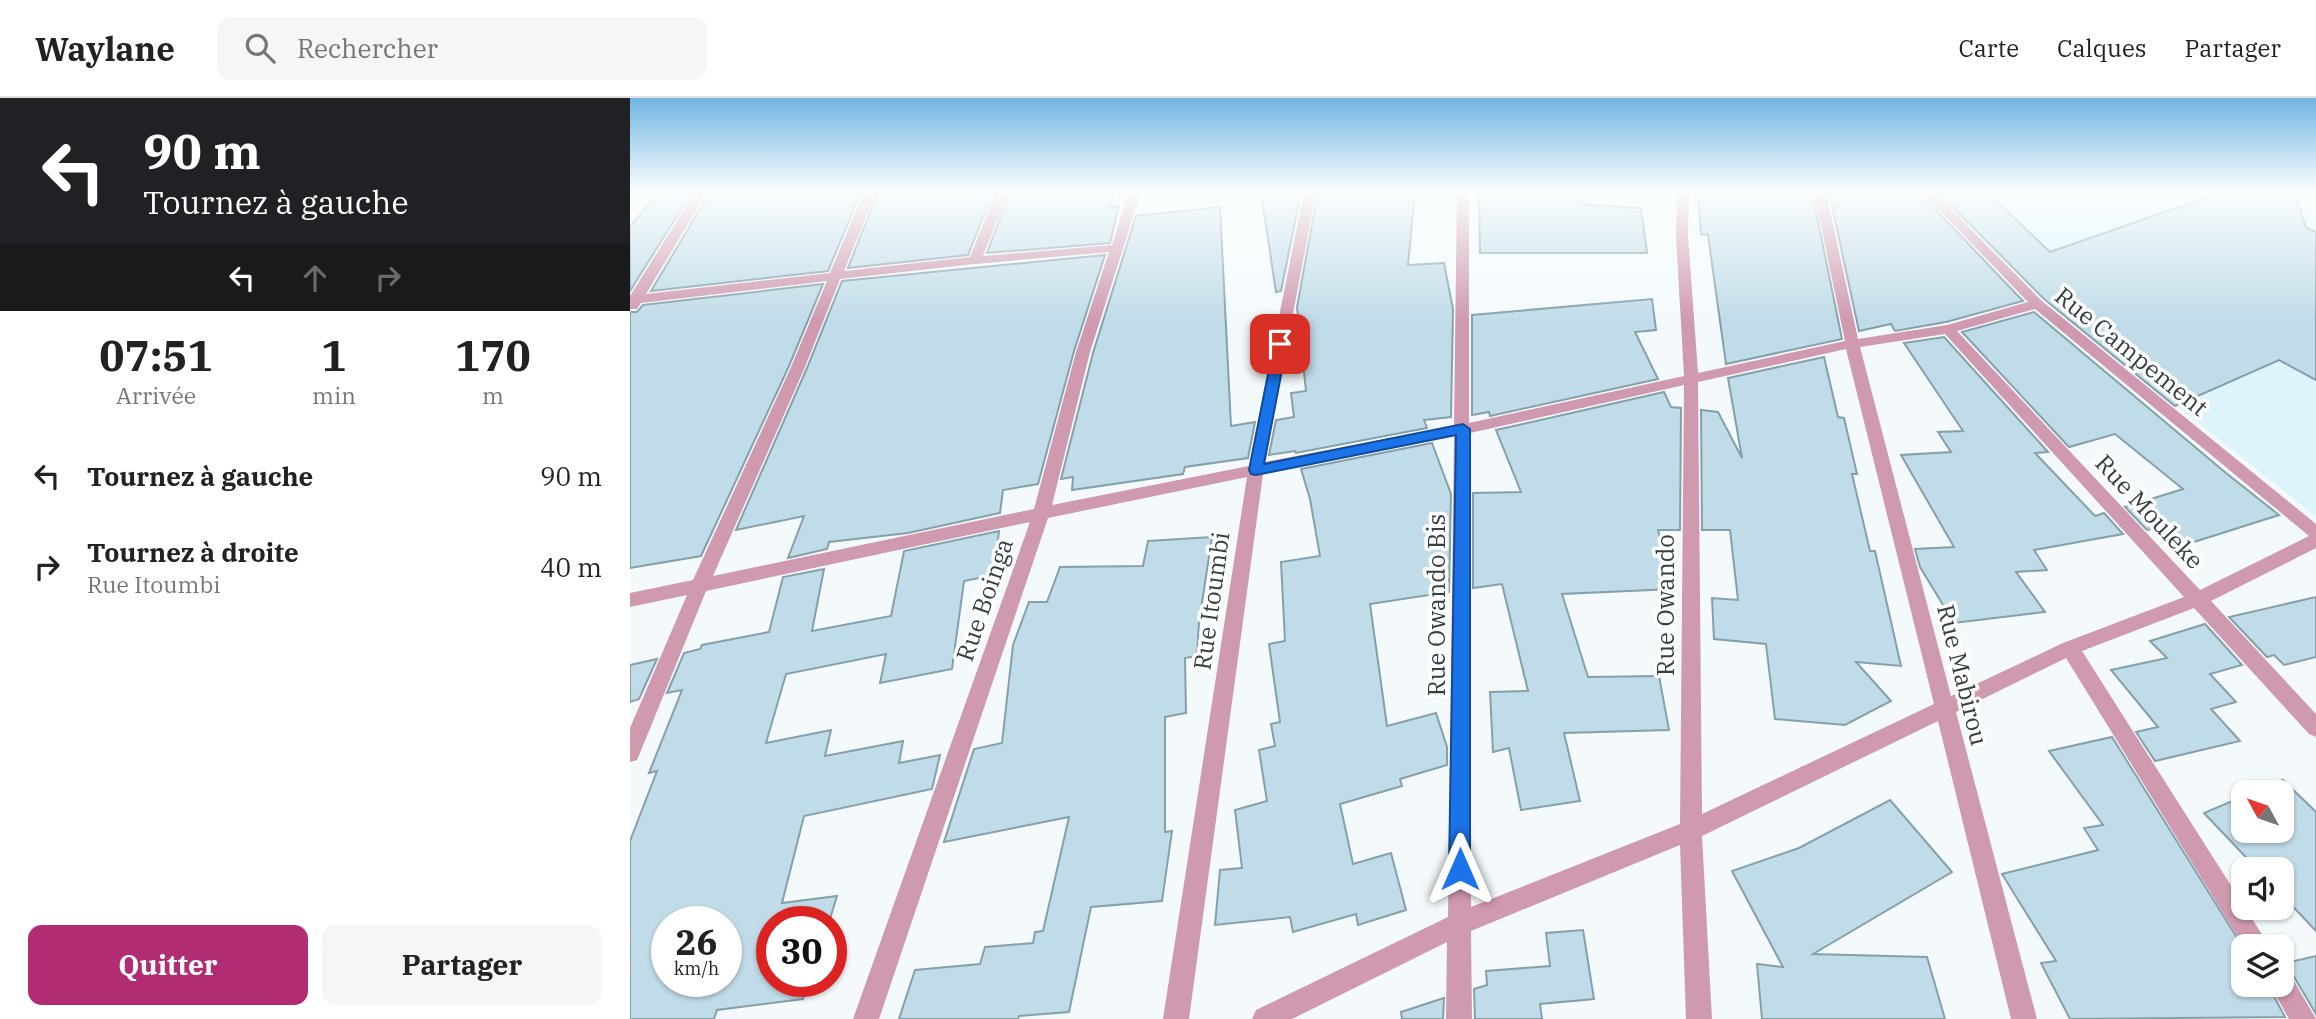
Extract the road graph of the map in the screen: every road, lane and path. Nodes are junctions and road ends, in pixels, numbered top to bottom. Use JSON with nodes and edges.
{"nodes":[{"id":1,"x":674,"y":235,"type":"edge"},
{"id":2,"x":853,"y":235,"type":"edge"},
{"id":3,"x":985,"y":235,"type":"edge"},
{"id":4,"x":1122,"y":235,"type":"edge"},
{"id":5,"x":1302,"y":235,"type":"edge"},
{"id":6,"x":1463,"y":235,"type":"edge"},
{"id":7,"x":1682,"y":235,"type":"edge"},
{"id":8,"x":1829,"y":235,"type":"edge"},
{"id":9,"x":1970,"y":235,"type":"edge"},
{"id":10,"x":1118,"y":248,"type":"junction"},
{"id":11,"x":975,"y":260,"type":"junction"},
{"id":12,"x":837,"y":275,"type":"junction"},
{"id":13,"x":632,"y":303,"type":"edge"},
{"id":14,"x":2037,"y":304,"type":"junction"},
{"id":15,"x":1948,"y":329,"type":"junction"},
{"id":16,"x":1852,"y":344,"type":"junction"},
{"id":17,"x":1691,"y":378,"type":"junction"},
{"id":18,"x":1463,"y":429,"type":"junction"},
{"id":19,"x":1256,"y":470,"type":"junction"},
{"id":20,"x":1041,"y":515,"type":"junction"},
{"id":21,"x":2316,"y":533,"type":"edge"},
{"id":22,"x":2316,"y":540,"type":"edge"},
{"id":23,"x":699,"y":587,"type":"junction"},
{"id":24,"x":630,"y":600,"type":"edge"},
{"id":25,"x":2197,"y":600,"type":"junction"},
{"id":26,"x":2070,"y":648,"type":"junction"},
{"id":27,"x":1943,"y":708,"type":"junction"},
{"id":28,"x":2316,"y":728,"type":"edge"},
{"id":29,"x":630,"y":754,"type":"edge"},
{"id":30,"x":1691,"y":830,"type":"junction"},
{"id":31,"x":1459,"y":924,"type":"junction"},
{"id":32,"x":2250,"y":934,"type":"edge"},
{"id":33,"x":2289,"y":997,"type":"edge"},
{"id":34,"x":866,"y":1019,"type":"edge"},
{"id":35,"x":1176,"y":1019,"type":"edge"},
{"id":36,"x":1265,"y":1019,"type":"edge"},
{"id":37,"x":1459,"y":1019,"type":"edge"},
{"id":38,"x":1699,"y":1019,"type":"edge"},
{"id":39,"x":2024,"y":1019,"type":"edge"},
{"id":40,"x":2303,"y":1019,"type":"edge"}],
"edges":[{"from":1,"to":13,"type":"street"},
{"from":2,"to":12,"type":"street"},
{"from":3,"to":11,"type":"street"},
{"from":4,"to":10,"type":"street","name":"Rue Boinga"},
{"from":5,"to":19,"type":"street","name":"Rue Itoumbi"},
{"from":6,"to":18,"type":"street","name":"Rue Owando Bis"},
{"from":7,"to":17,"type":"street","name":"Rue Owando"},
{"from":8,"to":16,"type":"street","name":"Rue Mabirou"},
{"from":9,"to":14,"type":"street","name":"Rue Campement"},
{"from":10,"to":11,"type":"street"},
{"from":10,"to":20,"type":"street","name":"Rue Boinga"},
{"from":11,"to":12,"type":"street"},
{"from":12,"to":13,"type":"street"},
{"from":12,"to":23,"type":"street"},
{"from":14,"to":15,"type":"street"},
{"from":14,"to":21,"type":"street","name":"Rue Campement"},
{"from":15,"to":16,"type":"street"},
{"from":15,"to":25,"type":"street","name":"Rue Mouleke"},
{"from":16,"to":17,"type":"street"},
{"from":16,"to":27,"type":"street","name":"Rue Mabirou"},
{"from":17,"to":18,"type":"street"},
{"from":17,"to":30,"type":"street","name":"Rue Owando"},
{"from":18,"to":19,"type":"street"},
{"from":18,"to":31,"type":"street","name":"Rue Owando Bis"},
{"from":19,"to":20,"type":"street"},
{"from":19,"to":35,"type":"street","name":"Rue Itoumbi"},
{"from":20,"to":23,"type":"street"},
{"from":20,"to":34,"type":"street","name":"Rue Boinga"},
{"from":22,"to":25,"type":"street"},
{"from":23,"to":24,"type":"street"},
{"from":23,"to":29,"type":"street"},
{"from":25,"to":26,"type":"street"},
{"from":25,"to":28,"type":"street","name":"Rue Mouleke"},
{"from":26,"to":27,"type":"street"},
{"from":26,"to":32,"type":"street"},
{"from":27,"to":30,"type":"street"},
{"from":27,"to":39,"type":"street","name":"Rue Mabirou"},
{"from":30,"to":31,"type":"street"},
{"from":30,"to":38,"type":"street","name":"Rue Owando"},
{"from":31,"to":36,"type":"street"},
{"from":31,"to":37,"type":"street","name":"Rue Owando Bis"},
{"from":33,"to":40,"type":"street"}]}
